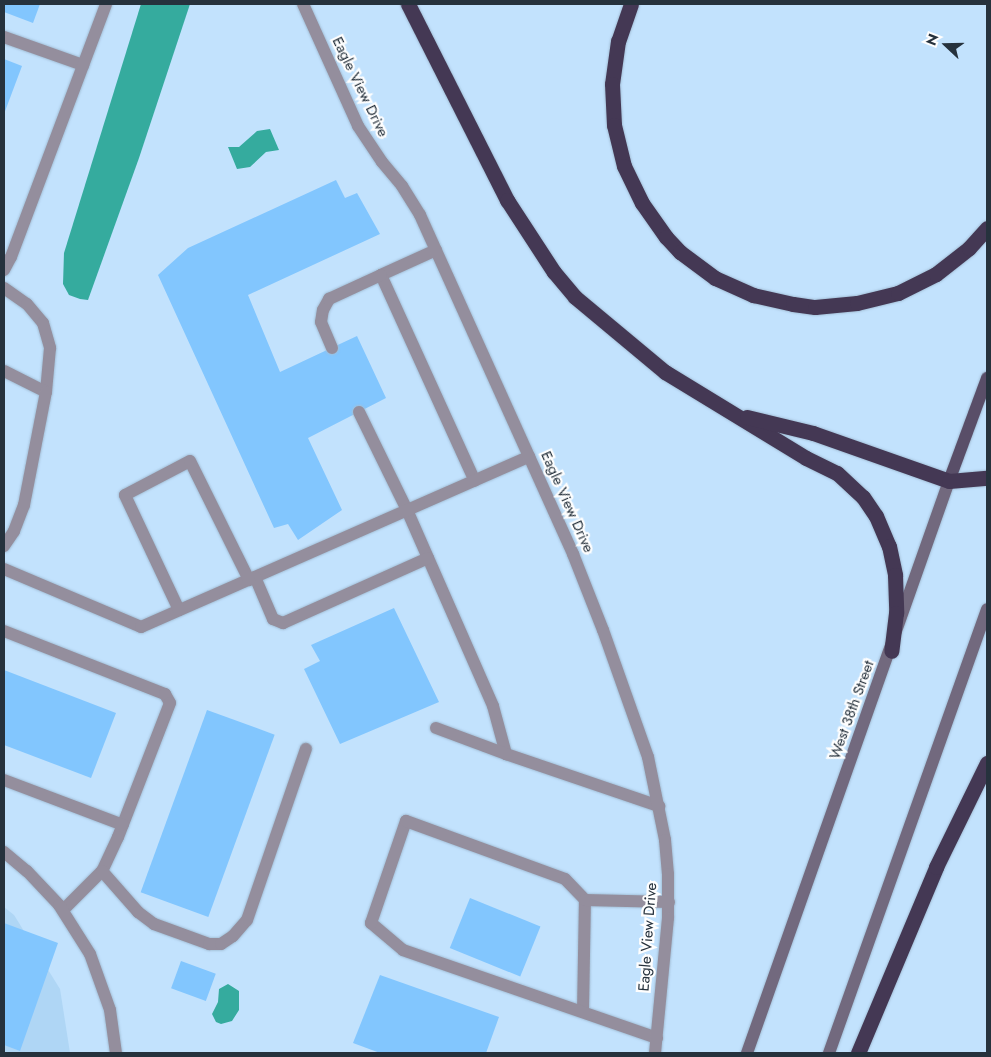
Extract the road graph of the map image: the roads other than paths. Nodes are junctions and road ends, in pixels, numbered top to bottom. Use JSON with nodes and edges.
{"nodes":[{"id":1,"x":106,"y":4,"type":"edge"},
{"id":2,"x":303,"y":4,"type":"edge"},
{"id":3,"x":408,"y":4,"type":"edge"},
{"id":4,"x":631,"y":4,"type":"edge"},
{"id":5,"x":4,"y":37,"type":"edge"},
{"id":6,"x":83,"y":65,"type":"junction"},
{"id":7,"x":987,"y":228,"type":"edge"},
{"id":8,"x":436,"y":250,"type":"junction"},
{"id":9,"x":4,"y":270,"type":"edge"},
{"id":10,"x":381,"y":274,"type":"junction"},
{"id":11,"x":4,"y":288,"type":"edge"},
{"id":12,"x":332,"y":348,"type":"dead end"},
{"id":13,"x":4,"y":371,"type":"edge"},
{"id":14,"x":987,"y":378,"type":"edge"},
{"id":15,"x":46,"y":392,"type":"junction"},
{"id":16,"x":359,"y":412,"type":"dead end"},
{"id":17,"x":734,"y":414,"type":"junction"},
{"id":18,"x":529,"y":457,"type":"junction"},
{"id":19,"x":987,"y":478,"type":"edge"},
{"id":20,"x":475,"y":481,"type":"junction"},
{"id":21,"x":950,"y":482,"type":"junction"},
{"id":22,"x":407,"y":510,"type":"junction"},
{"id":23,"x":4,"y":546,"type":"edge"},
{"id":24,"x":428,"y":558,"type":"junction"},
{"id":25,"x":4,"y":569,"type":"edge"},
{"id":26,"x":252,"y":578,"type":"junction"},
{"id":27,"x":987,"y":609,"type":"edge"},
{"id":28,"x":179,"y":610,"type":"junction"},
{"id":29,"x":4,"y":631,"type":"edge"},
{"id":30,"x":891,"y":651,"type":"junction"},
{"id":31,"x":436,"y":728,"type":"dead end"},
{"id":32,"x":306,"y":749,"type":"dead end"},
{"id":33,"x":506,"y":754,"type":"junction"},
{"id":34,"x":987,"y":763,"type":"edge"},
{"id":35,"x":4,"y":780,"type":"edge"},
{"id":36,"x":658,"y":806,"type":"junction"},
{"id":37,"x":123,"y":825,"type":"junction"},
{"id":38,"x":4,"y":852,"type":"edge"},
{"id":39,"x":102,"y":871,"type":"junction"},
{"id":40,"x":585,"y":900,"type":"junction"},
{"id":41,"x":669,"y":902,"type":"junction"},
{"id":42,"x":63,"y":910,"type":"junction"},
{"id":43,"x":583,"y":1012,"type":"junction"},
{"id":44,"x":657,"y":1038,"type":"junction"},
{"id":45,"x":116,"y":1053,"type":"edge"},
{"id":46,"x":655,"y":1053,"type":"edge"},
{"id":47,"x":747,"y":1053,"type":"edge"},
{"id":48,"x":829,"y":1053,"type":"edge"},
{"id":49,"x":858,"y":1053,"type":"edge"}],
"edges":[{"from":1,"to":6,"type":"street"},
{"from":2,"to":8,"type":"street","name":"Eagle View Drive"},
{"from":3,"to":17,"type":"highway"},
{"from":4,"to":7,"type":"highway"},
{"from":5,"to":6,"type":"street"},
{"from":6,"to":9,"type":"street"},
{"from":8,"to":10,"type":"street"},
{"from":8,"to":18,"type":"street","name":"Eagle View Drive"},
{"from":10,"to":12,"type":"street"},
{"from":10,"to":20,"type":"street"},
{"from":11,"to":15,"type":"street"},
{"from":13,"to":15,"type":"street"},
{"from":14,"to":21,"type":"main road","name":"West 38th Street"},
{"from":15,"to":23,"type":"street"},
{"from":16,"to":22,"type":"street"},
{"from":17,"to":21,"type":"highway"},
{"from":17,"to":30,"type":"highway"},
{"from":18,"to":20,"type":"street"},
{"from":18,"to":36,"type":"street","name":"Eagle View Drive"},
{"from":19,"to":21,"type":"highway"},
{"from":20,"to":22,"type":"street"},
{"from":21,"to":30,"type":"main road","name":"West 38th Street"},
{"from":22,"to":24,"type":"street"},
{"from":22,"to":26,"type":"street"},
{"from":24,"to":26,"type":"street"},
{"from":24,"to":33,"type":"street"},
{"from":25,"to":28,"type":"street"},
{"from":26,"to":28,"type":"street"},
{"from":26,"to":28,"type":"street"},
{"from":27,"to":48,"type":"main road"},
{"from":29,"to":37,"type":"street"},
{"from":30,"to":47,"type":"main road","name":"West 38th Street"},
{"from":31,"to":33,"type":"street"},
{"from":32,"to":39,"type":"street"},
{"from":33,"to":36,"type":"street"},
{"from":34,"to":49,"type":"highway"},
{"from":35,"to":37,"type":"street"},
{"from":36,"to":41,"type":"street","name":"Eagle View Drive"},
{"from":37,"to":39,"type":"street"},
{"from":38,"to":42,"type":"street"},
{"from":39,"to":42,"type":"street"},
{"from":40,"to":41,"type":"street"},
{"from":40,"to":43,"type":"street"},
{"from":40,"to":43,"type":"street"},
{"from":41,"to":44,"type":"street","name":"Eagle View Drive"},
{"from":42,"to":45,"type":"street"},
{"from":43,"to":44,"type":"street"},
{"from":44,"to":46,"type":"street","name":"Eagle View Drive"}]}
